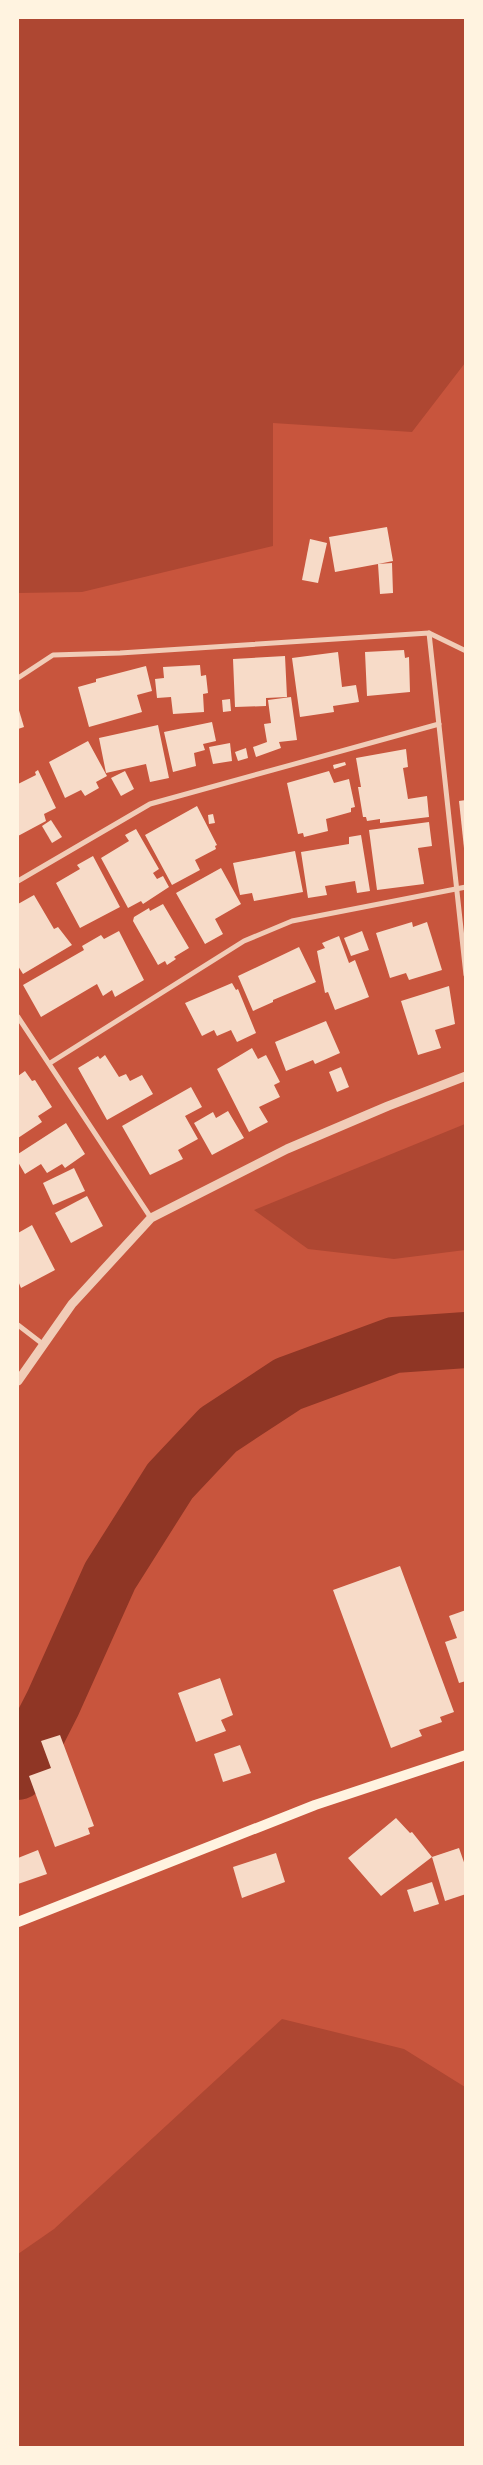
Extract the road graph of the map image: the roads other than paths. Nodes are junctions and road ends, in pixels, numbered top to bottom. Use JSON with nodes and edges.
{"nodes":[{"id":1,"x":429,"y":633,"type":"junction"},
{"id":2,"x":466,"y":651,"type":"edge"},
{"id":3,"x":18,"y":678,"type":"edge"},
{"id":4,"x":439,"y":724,"type":"junction"},
{"id":5,"x":18,"y":881,"type":"edge"},
{"id":6,"x":466,"y":887,"type":"edge"},
{"id":7,"x":457,"y":889,"type":"junction"},
{"id":8,"x":466,"y":975,"type":"edge"},
{"id":9,"x":18,"y":1017,"type":"edge"},
{"id":10,"x":50,"y":1064,"type":"junction"},
{"id":11,"x":466,"y":1076,"type":"edge"},
{"id":12,"x":151,"y":1218,"type":"junction"},
{"id":13,"x":18,"y":1325,"type":"edge"},
{"id":14,"x":44,"y":1344,"type":"junction"},
{"id":15,"x":18,"y":1381,"type":"edge"},
{"id":16,"x":466,"y":1755,"type":"edge"},
{"id":17,"x":18,"y":1922,"type":"edge"}],
"edges":[{"from":1,"to":2,"type":"street"},
{"from":1,"to":3,"type":"street"},
{"from":1,"to":4,"type":"street"},
{"from":4,"to":5,"type":"street"},
{"from":4,"to":7,"type":"street"},
{"from":6,"to":7,"type":"street"},
{"from":7,"to":8,"type":"street"},
{"from":7,"to":10,"type":"street"},
{"from":9,"to":10,"type":"street"},
{"from":10,"to":12,"type":"street"},
{"from":11,"to":12,"type":"street"},
{"from":12,"to":14,"type":"street"},
{"from":13,"to":14,"type":"street"},
{"from":14,"to":15,"type":"street"},
{"from":16,"to":17,"type":"main road"}]}
